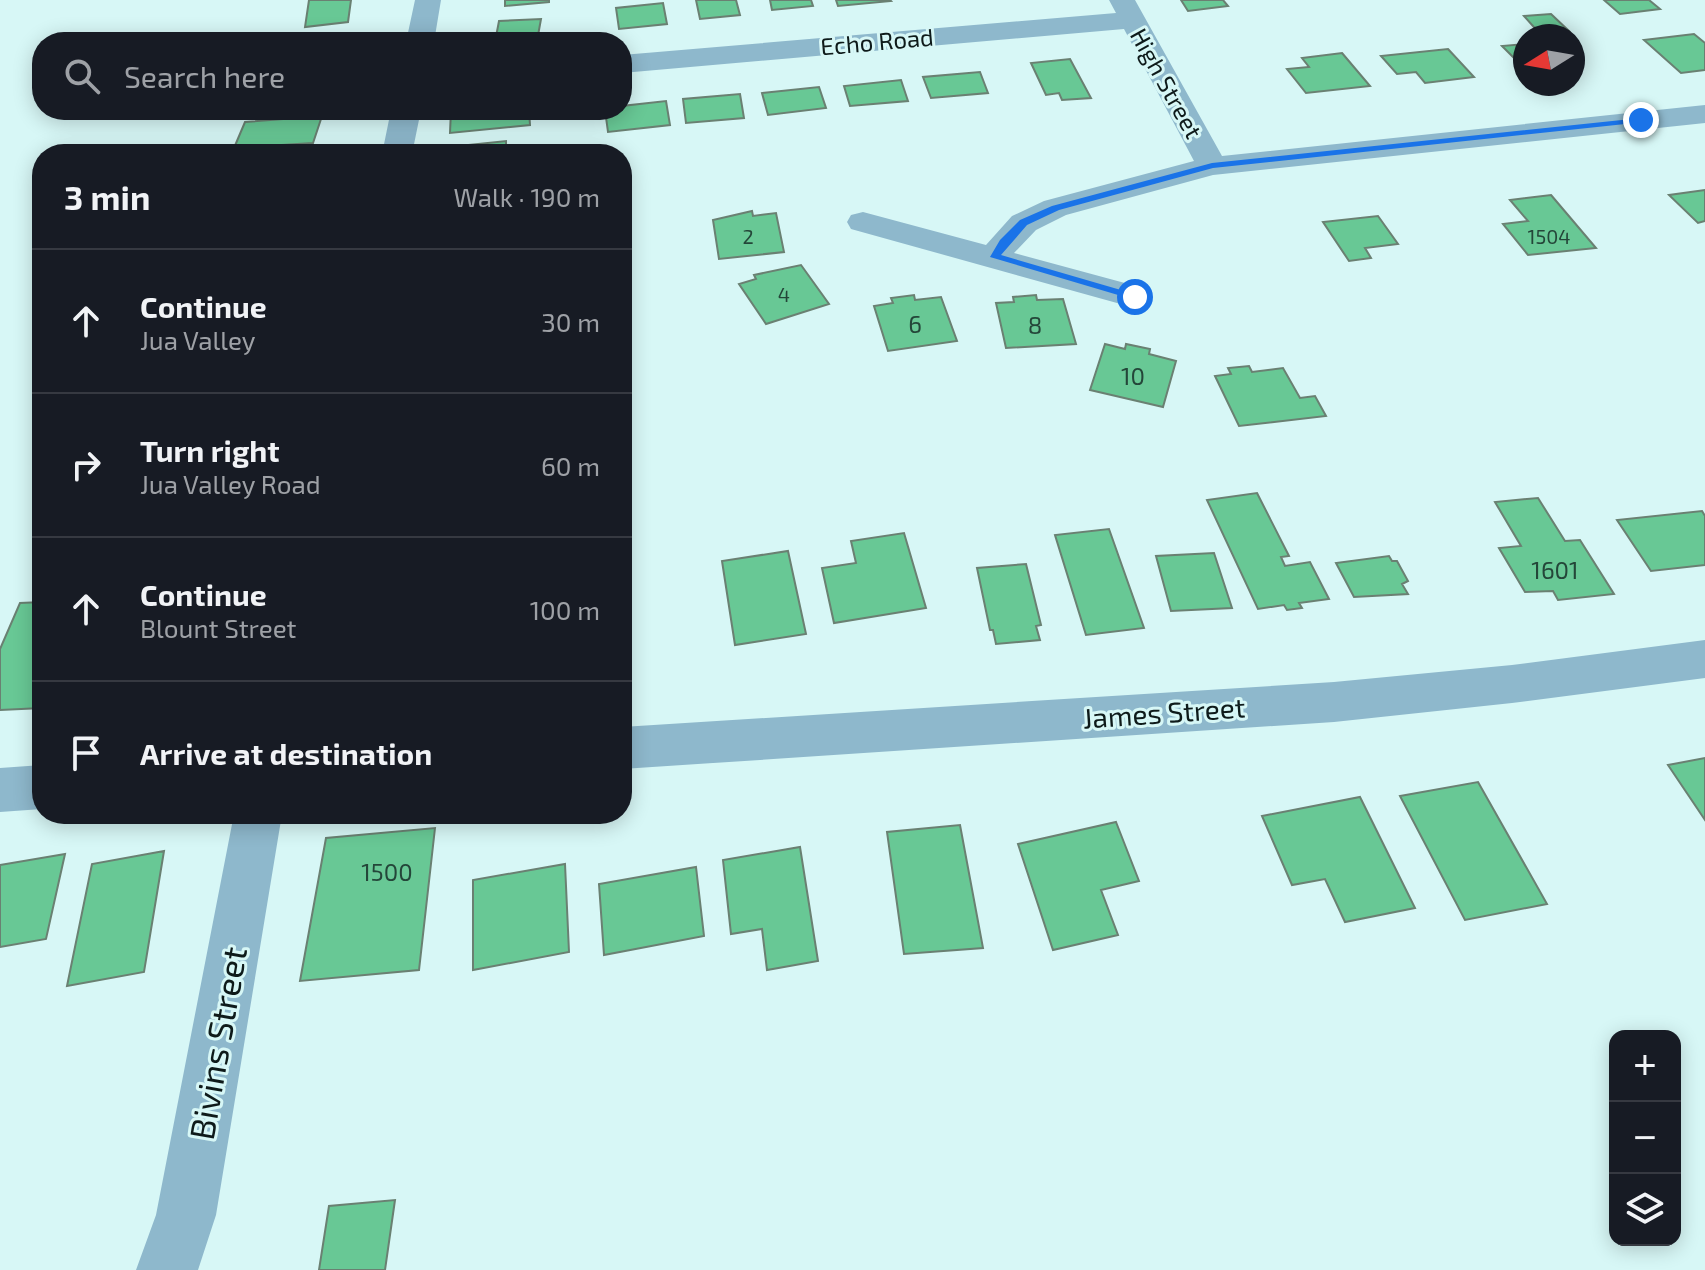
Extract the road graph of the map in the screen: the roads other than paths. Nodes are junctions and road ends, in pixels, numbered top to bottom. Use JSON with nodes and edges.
{"nodes":[{"id":1,"x":428,"y":0,"type":"edge"},
{"id":2,"x":1128,"y":10,"type":"edge"},
{"id":3,"x":422,"y":32,"type":"edge"},
{"id":4,"x":632,"y":63,"type":"edge"},
{"id":5,"x":1705,"y":114,"type":"edge"},
{"id":6,"x":404,"y":120,"type":"edge"},
{"id":7,"x":399,"y":144,"type":"edge"},
{"id":8,"x":1212,"y":166,"type":"junction"},
{"id":9,"x":863,"y":222,"type":"dead end"},
{"id":10,"x":995,"y":257,"type":"junction"},
{"id":11,"x":1135,"y":297,"type":"dead end"},
{"id":12,"x":1705,"y":659,"type":"edge"},
{"id":13,"x":632,"y":747,"type":"edge"},
{"id":14,"x":32,"y":788,"type":"edge"},
{"id":15,"x":0,"y":790,"type":"edge"},
{"id":16,"x":256,"y":824,"type":"edge"},
{"id":17,"x":167,"y":1270,"type":"edge"}],
"edges":[{"from":1,"to":3,"type":"street"},
{"from":2,"to":4,"type":"street","name":"Echo Road"},
{"from":2,"to":8,"type":"street","name":"High Street"},
{"from":5,"to":8,"type":"street"},
{"from":6,"to":7,"type":"street"},
{"from":8,"to":10,"type":"street"},
{"from":9,"to":10,"type":"street"},
{"from":10,"to":11,"type":"street"},
{"from":12,"to":13,"type":"street","name":"James Street"},
{"from":14,"to":15,"type":"street"},
{"from":16,"to":17,"type":"street","name":"Bivins Street"}]}
